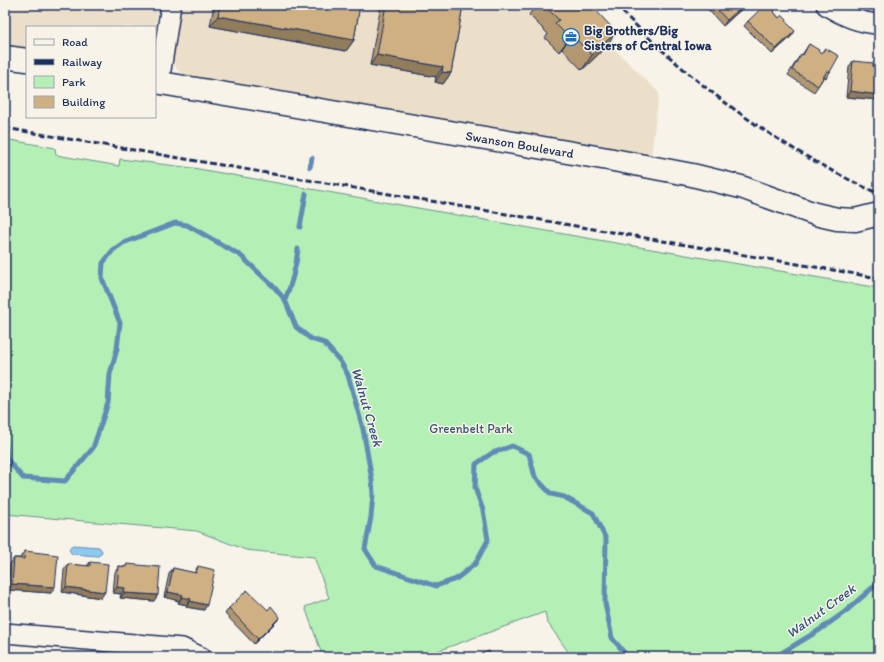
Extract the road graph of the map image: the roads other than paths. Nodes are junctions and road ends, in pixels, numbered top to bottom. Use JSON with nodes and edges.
{"nodes":[{"id":1,"x":171,"y":5,"type":"edge"},
{"id":2,"x":826,"y":5,"type":"edge"},
{"id":3,"x":879,"y":24,"type":"edge"},
{"id":4,"x":5,"y":57,"type":"edge"},
{"id":5,"x":26,"y":60,"type":"edge"},
{"id":6,"x":157,"y":82,"type":"edge"},
{"id":7,"x":879,"y":214,"type":"edge"},
{"id":8,"x":5,"y":639,"type":"edge"},
{"id":9,"x":201,"y":657,"type":"edge"}],
"edges":[{"from":1,"to":6,"type":"street"},
{"from":2,"to":3,"type":"street"},
{"from":4,"to":5,"type":"street"},
{"from":6,"to":7,"type":"street","name":"Swanson Boulevard"},
{"from":8,"to":9,"type":"street"}]}
